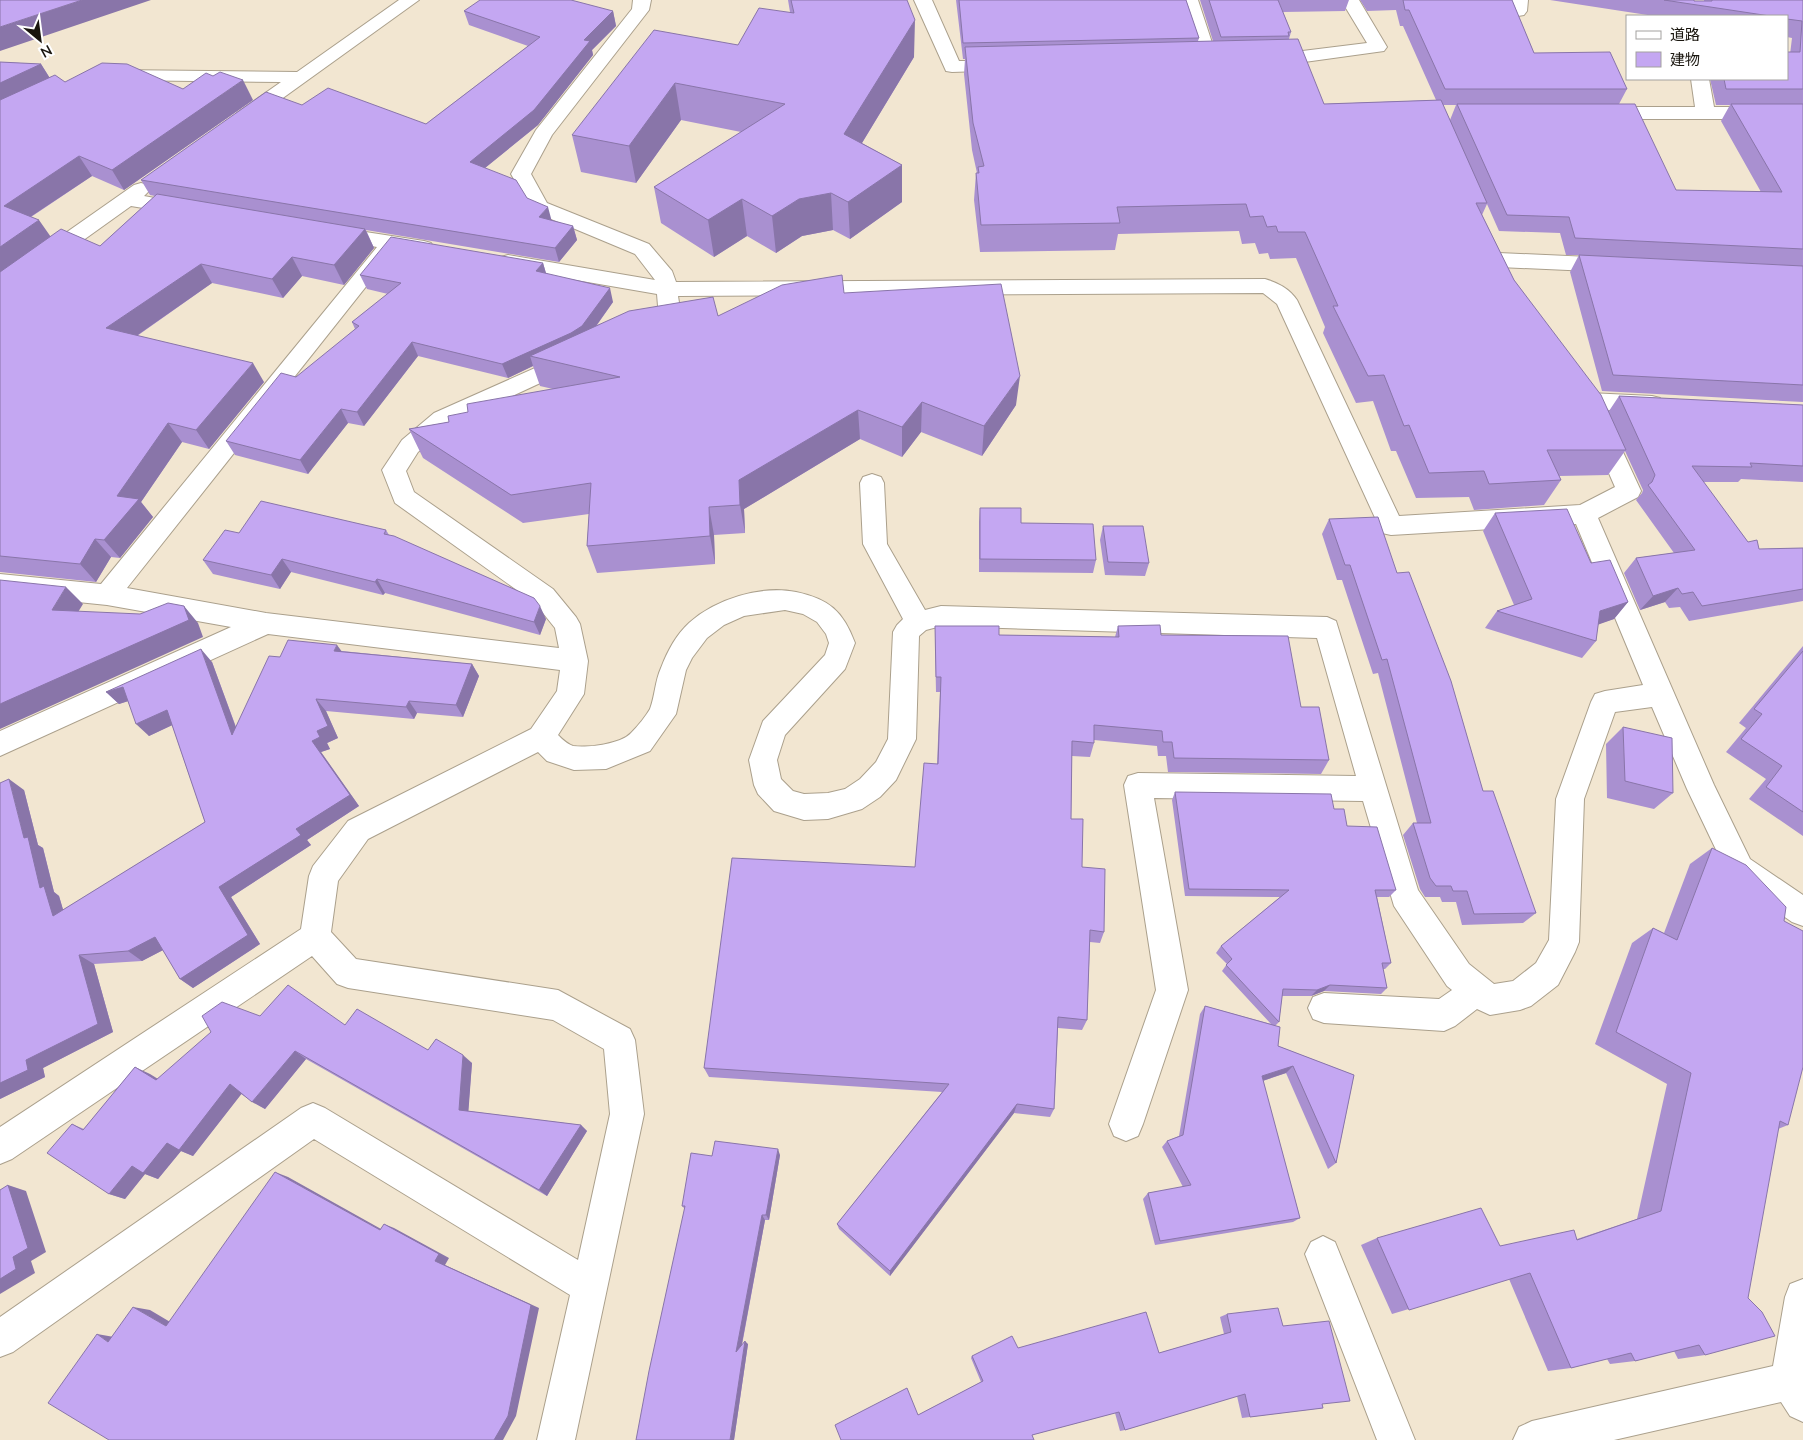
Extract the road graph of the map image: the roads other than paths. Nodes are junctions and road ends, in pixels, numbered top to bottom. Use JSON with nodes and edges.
{"nodes":[{"id":1,"x":410,"y":0,"type":"edge"},
{"id":2,"x":642,"y":0,"type":"edge"},
{"id":3,"x":923,"y":0,"type":"edge"},
{"id":4,"x":1189,"y":0,"type":"edge"},
{"id":5,"x":1350,"y":0,"type":"edge"},
{"id":6,"x":1439,"y":0,"type":"edge"},
{"id":7,"x":1519,"y":0,"type":"edge"},
{"id":8,"x":1254,"y":60,"type":"edge"},
{"id":9,"x":1190,"y":62,"type":"edge"},
{"id":10,"x":1022,"y":66,"type":"edge"},
{"id":11,"x":301,"y":77,"type":"junction"},
{"id":12,"x":98,"y":79,"type":"edge"},
{"id":13,"x":1700,"y":80,"type":"edge"},
{"id":14,"x":1705,"y":112,"type":"junction"},
{"id":15,"x":1586,"y":113,"type":"edge"},
{"id":16,"x":1803,"y":113,"type":"edge"},
{"id":17,"x":230,"y":127,"type":"edge"},
{"id":18,"x":159,"y":177,"type":"edge"},
{"id":19,"x":127,"y":199,"type":"junction"},
{"id":20,"x":205,"y":212,"type":"edge"},
{"id":21,"x":313,"y":230,"type":"edge"},
{"id":22,"x":391,"y":243,"type":"junction"},
{"id":23,"x":440,"y":251,"type":"edge"},
{"id":24,"x":489,"y":259,"type":"edge"},
{"id":25,"x":1627,"y":266,"type":"edge"},
{"id":26,"x":1515,"y":285,"type":"edge"},
{"id":27,"x":0,"y":288,"type":"edge"},
{"id":28,"x":666,"y":289,"type":"junction"},
{"id":29,"x":620,"y":338,"type":"edge"},
{"id":30,"x":593,"y":350,"type":"edge"},
{"id":31,"x":1677,"y":406,"type":"edge"},
{"id":32,"x":872,"y":482,"type":"dead end"},
{"id":33,"x":1584,"y":514,"type":"junction"},
{"id":34,"x":0,"y":584,"type":"edge"},
{"id":35,"x":107,"y":595,"type":"junction"},
{"id":36,"x":918,"y":622,"type":"junction"},
{"id":37,"x":266,"y":623,"type":"junction"},
{"id":38,"x":575,"y":661,"type":"junction"},
{"id":39,"x":1661,"y":694,"type":"junction"},
{"id":40,"x":542,"y":737,"type":"junction"},
{"id":41,"x":0,"y":744,"type":"edge"},
{"id":42,"x":1374,"y":789,"type":"junction"},
{"id":43,"x":1803,"y":912,"type":"edge"},
{"id":44,"x":315,"y":937,"type":"junction"},
{"id":45,"x":1477,"y":990,"type":"junction"},
{"id":46,"x":1324,"y":1008,"type":"dead end"},
{"id":47,"x":1126,"y":1124,"type":"dead end"},
{"id":48,"x":0,"y":1147,"type":"edge"},
{"id":49,"x":1323,"y":1254,"type":"dead end"},
{"id":50,"x":590,"y":1287,"type":"junction"},
{"id":51,"x":1803,"y":1297,"type":"edge"},
{"id":52,"x":0,"y":1339,"type":"edge"},
{"id":53,"x":1796,"y":1392,"type":"edge"},
{"id":54,"x":556,"y":1440,"type":"edge"},
{"id":55,"x":1396,"y":1440,"type":"edge"},
{"id":56,"x":1532,"y":1440,"type":"edge"}],
"edges":[{"from":1,"to":11,"type":"street"},
{"from":2,"to":28,"type":"street"},
{"from":3,"to":10,"type":"street"},
{"from":4,"to":9,"type":"street"},
{"from":5,"to":8,"type":"street"},
{"from":6,"to":7,"type":"street"},
{"from":11,"to":12,"type":"street"},
{"from":11,"to":17,"type":"street"},
{"from":13,"to":14,"type":"street"},
{"from":14,"to":15,"type":"street"},
{"from":14,"to":16,"type":"street"},
{"from":18,"to":19,"type":"street"},
{"from":19,"to":20,"type":"street"},
{"from":19,"to":27,"type":"street"},
{"from":21,"to":22,"type":"street"},
{"from":22,"to":23,"type":"street"},
{"from":22,"to":35,"type":"street"},
{"from":24,"to":28,"type":"street"},
{"from":25,"to":26,"type":"street"},
{"from":28,"to":29,"type":"street"},
{"from":28,"to":33,"type":"street"},
{"from":30,"to":38,"type":"street"},
{"from":31,"to":33,"type":"street"},
{"from":32,"to":36,"type":"street"},
{"from":33,"to":39,"type":"street"},
{"from":34,"to":35,"type":"street"},
{"from":35,"to":37,"type":"street"},
{"from":36,"to":40,"type":"street"},
{"from":36,"to":42,"type":"street"},
{"from":37,"to":38,"type":"street"},
{"from":37,"to":41,"type":"street"},
{"from":38,"to":40,"type":"street"},
{"from":39,"to":43,"type":"street"},
{"from":39,"to":45,"type":"street"},
{"from":40,"to":44,"type":"street"},
{"from":42,"to":45,"type":"street"},
{"from":42,"to":47,"type":"street"},
{"from":44,"to":48,"type":"street"},
{"from":44,"to":50,"type":"street"},
{"from":45,"to":46,"type":"street"},
{"from":49,"to":55,"type":"street"},
{"from":50,"to":52,"type":"street"},
{"from":50,"to":54,"type":"street"},
{"from":51,"to":53,"type":"street"},
{"from":53,"to":56,"type":"street"}]}
